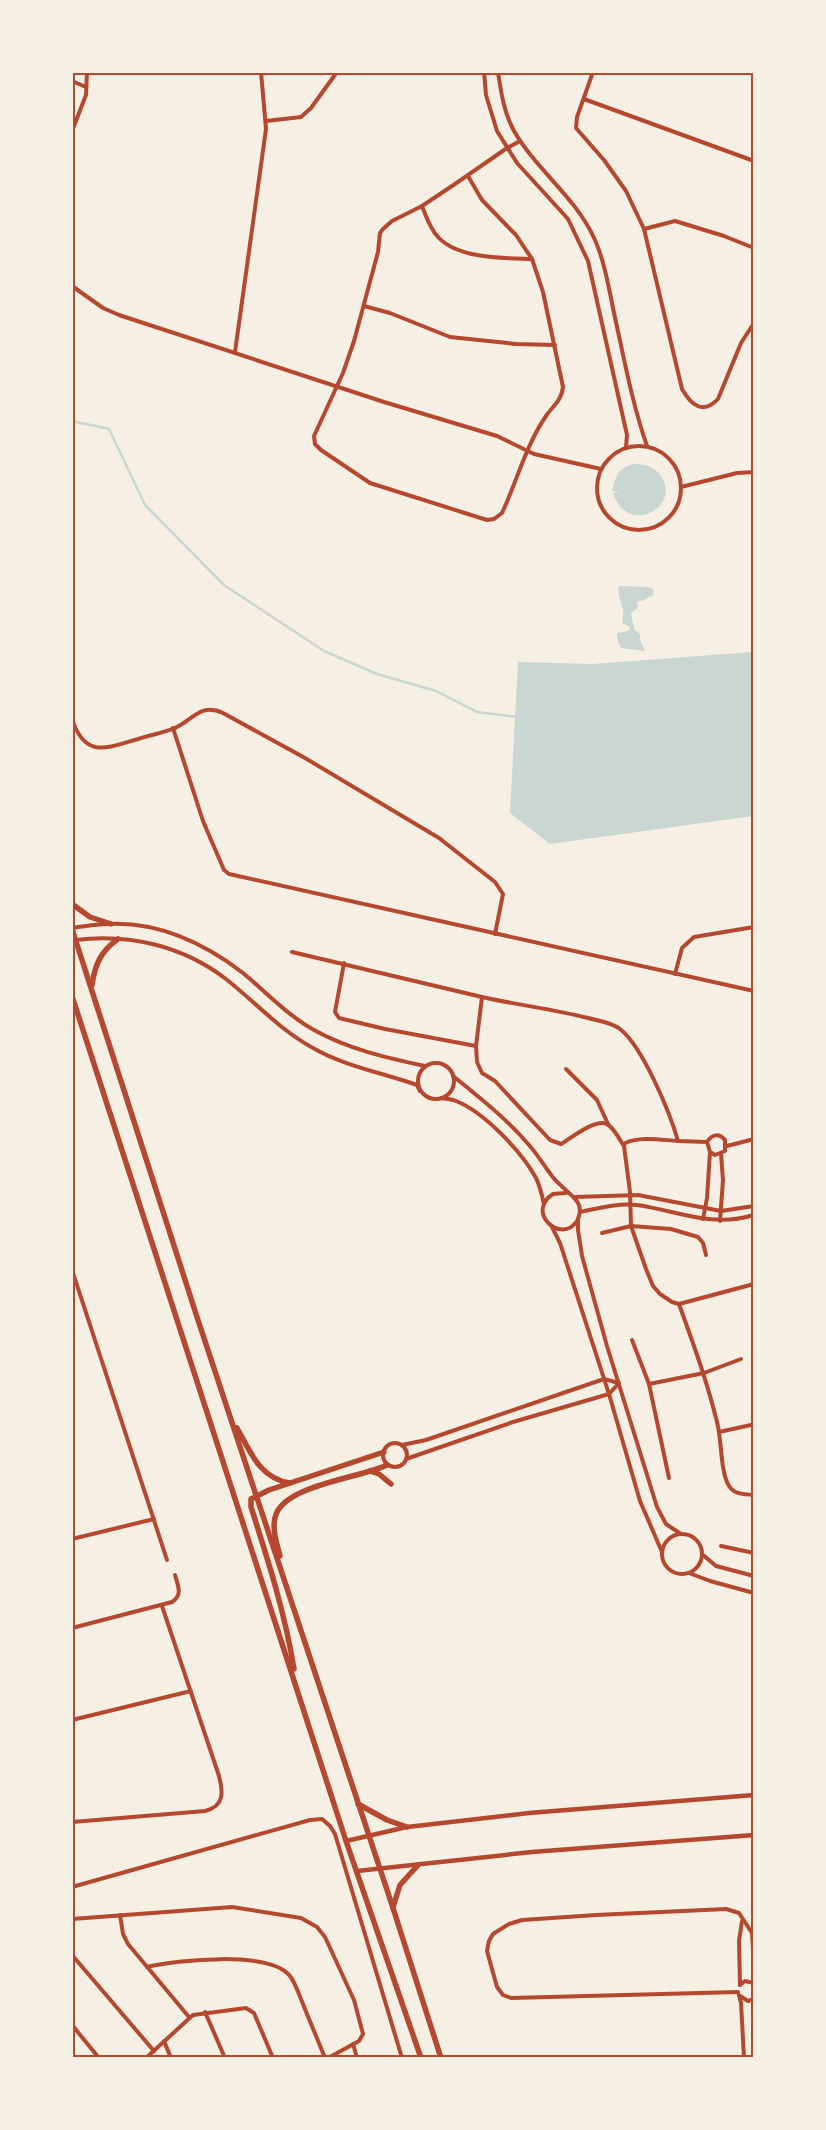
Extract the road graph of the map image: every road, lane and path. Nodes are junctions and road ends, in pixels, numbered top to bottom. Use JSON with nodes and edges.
{"nodes":[{"id":1,"x":87,"y":72,"type":"edge"},
{"id":2,"x":261,"y":72,"type":"edge"},
{"id":3,"x":337,"y":72,"type":"edge"},
{"id":4,"x":484,"y":72,"type":"edge"},
{"id":5,"x":498,"y":72,"type":"edge"},
{"id":6,"x":593,"y":72,"type":"edge"},
{"id":7,"x":72,"y":81,"type":"edge"},
{"id":8,"x":86,"y":87,"type":"junction"},
{"id":9,"x":584,"y":99,"type":"junction"},
{"id":10,"x":266,"y":121,"type":"junction"},
{"id":11,"x":72,"y":131,"type":"edge"},
{"id":12,"x":520,"y":141,"type":"junction"},
{"id":13,"x":506,"y":148,"type":"junction"},
{"id":14,"x":754,"y":161,"type":"edge"},
{"id":15,"x":468,"y":176,"type":"junction"},
{"id":16,"x":422,"y":206,"type":"junction"},
{"id":17,"x":644,"y":229,"type":"junction"},
{"id":18,"x":754,"y":248,"type":"edge"},
{"id":19,"x":532,"y":259,"type":"junction"},
{"id":20,"x":72,"y":286,"type":"edge"},
{"id":21,"x":364,"y":306,"type":"junction"},
{"id":22,"x":754,"y":323,"type":"edge"},
{"id":23,"x":555,"y":344,"type":"junction"},
{"id":24,"x":234,"y":352,"type":"junction"},
{"id":25,"x":337,"y":386,"type":"junction"},
{"id":26,"x":646,"y":446,"type":"junction"},
{"id":27,"x":626,"y":447,"type":"junction"},
{"id":28,"x":528,"y":452,"type":"junction"},
{"id":29,"x":600,"y":469,"type":"junction"},
{"id":30,"x":754,"y":472,"type":"edge"},
{"id":31,"x":681,"y":488,"type":"junction"},
{"id":32,"x":72,"y":719,"type":"edge"},
{"id":33,"x":173,"y":728,"type":"junction"},
{"id":34,"x":72,"y":904,"type":"edge"},
{"id":35,"x":111,"y":924,"type":"junction"},
{"id":36,"x":754,"y":927,"type":"edge"},
{"id":37,"x":72,"y":928,"type":"edge"},
{"id":38,"x":495,"y":934,"type":"junction"},
{"id":39,"x":118,"y":939,"type":"junction"},
{"id":40,"x":74,"y":940,"type":"edge"},
{"id":41,"x":292,"y":952,"type":"dead end"},
{"id":42,"x":344,"y":963,"type":"junction"},
{"id":43,"x":675,"y":974,"type":"junction"},
{"id":44,"x":92,"y":988,"type":"junction"},
{"id":45,"x":754,"y":991,"type":"edge"},
{"id":46,"x":72,"y":996,"type":"edge"},
{"id":47,"x":482,"y":997,"type":"junction"},
{"id":48,"x":476,"y":1046,"type":"junction"},
{"id":49,"x":425,"y":1066,"type":"junction"},
{"id":50,"x":566,"y":1070,"type":"dead end"},
{"id":51,"x":453,"y":1076,"type":"junction"},
{"id":52,"x":420,"y":1091,"type":"junction"},
{"id":53,"x":441,"y":1098,"type":"junction"},
{"id":54,"x":608,"y":1124,"type":"junction"},
{"id":55,"x":754,"y":1139,"type":"edge"},
{"id":56,"x":678,"y":1141,"type":"junction"},
{"id":57,"x":707,"y":1142,"type":"junction"},
{"id":58,"x":624,"y":1146,"type":"junction"},
{"id":59,"x":726,"y":1146,"type":"junction"},
{"id":60,"x":710,"y":1152,"type":"junction"},
{"id":61,"x":721,"y":1154,"type":"junction"},
{"id":62,"x":566,"y":1193,"type":"junction"},
{"id":63,"x":574,"y":1197,"type":"junction"},
{"id":64,"x":544,"y":1204,"type":"junction"},
{"id":65,"x":754,"y":1206,"type":"edge"},
{"id":66,"x":706,"y":1208,"type":"junction"},
{"id":67,"x":721,"y":1210,"type":"junction"},
{"id":68,"x":580,"y":1212,"type":"junction"},
{"id":69,"x":754,"y":1215,"type":"edge"},
{"id":70,"x":578,"y":1219,"type":"junction"},
{"id":71,"x":703,"y":1219,"type":"junction"},
{"id":72,"x":720,"y":1221,"type":"junction"},
{"id":73,"x":631,"y":1226,"type":"junction"},
{"id":74,"x":552,"y":1227,"type":"junction"},
{"id":75,"x":602,"y":1234,"type":"dead end"},
{"id":76,"x":706,"y":1255,"type":"dead end"},
{"id":77,"x":72,"y":1270,"type":"edge"},
{"id":78,"x":754,"y":1284,"type":"edge"},
{"id":79,"x":679,"y":1304,"type":"junction"},
{"id":80,"x":632,"y":1340,"type":"dead end"},
{"id":81,"x":741,"y":1359,"type":"dead end"},
{"id":82,"x":704,"y":1372,"type":"junction"},
{"id":83,"x":604,"y":1379,"type":"junction"},
{"id":84,"x":619,"y":1383,"type":"junction"},
{"id":85,"x":649,"y":1384,"type":"junction"},
{"id":86,"x":609,"y":1394,"type":"junction"},
{"id":87,"x":230,"y":1415,"type":"junction"},
{"id":88,"x":750,"y":1425,"type":"dead end"},
{"id":89,"x":719,"y":1432,"type":"junction"},
{"id":90,"x":402,"y":1445,"type":"junction"},
{"id":91,"x":384,"y":1452,"type":"junction"},
{"id":92,"x":406,"y":1459,"type":"junction"},
{"id":93,"x":387,"y":1465,"type":"junction"},
{"id":94,"x":370,"y":1471,"type":"junction"},
{"id":95,"x":669,"y":1478,"type":"dead end"},
{"id":96,"x":291,"y":1484,"type":"junction"},
{"id":97,"x":391,"y":1484,"type":"dead end"},
{"id":98,"x":256,"y":1495,"type":"junction"},
{"id":99,"x":754,"y":1495,"type":"edge"},
{"id":100,"x":154,"y":1519,"type":"junction"},
{"id":101,"x":681,"y":1534,"type":"junction"},
{"id":102,"x":72,"y":1539,"type":"edge"},
{"id":103,"x":721,"y":1546,"type":"dead end"},
{"id":104,"x":662,"y":1552,"type":"junction"},
{"id":105,"x":754,"y":1554,"type":"edge"},
{"id":106,"x":702,"y":1555,"type":"junction"},
{"id":107,"x":168,"y":1560,"type":"dead end"},
{"id":108,"x":688,"y":1573,"type":"junction"},
{"id":109,"x":175,"y":1575,"type":"dead end"},
{"id":110,"x":754,"y":1576,"type":"edge"},
{"id":111,"x":287,"y":1586,"type":"junction"},
{"id":112,"x":754,"y":1593,"type":"edge"},
{"id":113,"x":162,"y":1606,"type":"junction"},
{"id":114,"x":72,"y":1628,"type":"edge"},
{"id":115,"x":297,"y":1688,"type":"junction"},
{"id":116,"x":191,"y":1691,"type":"junction"},
{"id":117,"x":72,"y":1720,"type":"edge"},
{"id":118,"x":754,"y":1795,"type":"edge"},
{"id":119,"x":358,"y":1804,"type":"junction"},
{"id":120,"x":72,"y":1822,"type":"edge"},
{"id":121,"x":407,"y":1827,"type":"junction"},
{"id":122,"x":754,"y":1835,"type":"edge"},
{"id":123,"x":369,"y":1836,"type":"junction"},
{"id":124,"x":346,"y":1841,"type":"junction"},
{"id":125,"x":418,"y":1865,"type":"junction"},
{"id":126,"x":379,"y":1869,"type":"junction"},
{"id":127,"x":357,"y":1871,"type":"junction"},
{"id":128,"x":72,"y":1887,"type":"edge"},
{"id":129,"x":393,"y":1908,"type":"junction"},
{"id":130,"x":120,"y":1916,"type":"junction"},
{"id":131,"x":72,"y":1919,"type":"edge"},
{"id":132,"x":742,"y":1921,"type":"junction"},
{"id":133,"x":753,"y":1932,"type":"edge"},
{"id":134,"x":740,"y":1933,"type":"junction"},
{"id":135,"x":72,"y":1955,"type":"edge"},
{"id":136,"x":754,"y":1964,"type":"edge"},
{"id":137,"x":147,"y":1967,"type":"junction"},
{"id":138,"x":754,"y":1983,"type":"edge"},
{"id":139,"x":740,"y":1985,"type":"junction"},
{"id":140,"x":738,"y":1994,"type":"junction"},
{"id":141,"x":754,"y":1999,"type":"edge"},
{"id":142,"x":205,"y":2012,"type":"junction"},
{"id":143,"x":189,"y":2017,"type":"junction"},
{"id":144,"x":72,"y":2025,"type":"edge"},
{"id":145,"x":164,"y":2041,"type":"junction"},
{"id":146,"x":353,"y":2044,"type":"junction"},
{"id":147,"x":154,"y":2051,"type":"junction"},
{"id":148,"x":99,"y":2058,"type":"edge"},
{"id":149,"x":146,"y":2058,"type":"edge"},
{"id":150,"x":171,"y":2058,"type":"edge"},
{"id":151,"x":225,"y":2058,"type":"edge"},
{"id":152,"x":273,"y":2058,"type":"edge"},
{"id":153,"x":326,"y":2058,"type":"edge"},
{"id":154,"x":357,"y":2058,"type":"edge"},
{"id":155,"x":402,"y":2058,"type":"edge"},
{"id":156,"x":421,"y":2058,"type":"edge"},
{"id":157,"x":440,"y":2058,"type":"edge"},
{"id":158,"x":744,"y":2058,"type":"edge"}],
"edges":[{"from":1,"to":8,"type":"street"},
{"from":2,"to":10,"type":"street"},
{"from":3,"to":10,"type":"street"},
{"from":4,"to":13,"type":"street"},
{"from":5,"to":12,"type":"street"},
{"from":6,"to":9,"type":"street"},
{"from":7,"to":8,"type":"street"},
{"from":8,"to":11,"type":"street"},
{"from":9,"to":14,"type":"street"},
{"from":9,"to":17,"type":"street"},
{"from":10,"to":24,"type":"street"},
{"from":12,"to":13,"type":"street"},
{"from":12,"to":26,"type":"street"},
{"from":13,"to":15,"type":"street"},
{"from":13,"to":27,"type":"street"},
{"from":15,"to":16,"type":"street"},
{"from":15,"to":19,"type":"street"},
{"from":16,"to":19,"type":"street"},
{"from":16,"to":21,"type":"street"},
{"from":17,"to":18,"type":"street"},
{"from":17,"to":22,"type":"street"},
{"from":19,"to":23,"type":"street"},
{"from":20,"to":24,"type":"street"},
{"from":21,"to":23,"type":"street"},
{"from":21,"to":25,"type":"street"},
{"from":23,"to":28,"type":"street"},
{"from":24,"to":25,"type":"street"},
{"from":25,"to":28,"type":"street"},
{"from":25,"to":28,"type":"street"},
{"from":26,"to":27,"type":"street"},
{"from":26,"to":31,"type":"street"},
{"from":27,"to":29,"type":"street"},
{"from":28,"to":29,"type":"street"},
{"from":29,"to":31,"type":"street"},
{"from":30,"to":31,"type":"street"},
{"from":32,"to":33,"type":"street"},
{"from":33,"to":38,"type":"street"},
{"from":33,"to":38,"type":"street"},
{"from":34,"to":35,"type":"main road"},
{"from":35,"to":37,"type":"street"},
{"from":35,"to":49,"type":"street"},
{"from":36,"to":43,"type":"street"},
{"from":37,"to":40,"type":"main road"},
{"from":38,"to":43,"type":"street"},
{"from":39,"to":40,"type":"street"},
{"from":39,"to":44,"type":"main road"},
{"from":39,"to":52,"type":"street"},
{"from":40,"to":44,"type":"main road"},
{"from":41,"to":42,"type":"street"},
{"from":42,"to":47,"type":"street"},
{"from":42,"to":48,"type":"street"},
{"from":43,"to":45,"type":"street"},
{"from":44,"to":87,"type":"main road"},
{"from":46,"to":115,"type":"main road"},
{"from":47,"to":48,"type":"street"},
{"from":47,"to":56,"type":"street"},
{"from":48,"to":54,"type":"street"},
{"from":49,"to":51,"type":"street"},
{"from":49,"to":52,"type":"street"},
{"from":50,"to":54,"type":"street"},
{"from":51,"to":53,"type":"street"},
{"from":51,"to":62,"type":"street"},
{"from":52,"to":53,"type":"street"},
{"from":53,"to":64,"type":"street"},
{"from":54,"to":58,"type":"street"},
{"from":55,"to":59,"type":"street"},
{"from":56,"to":57,"type":"street"},
{"from":56,"to":58,"type":"street"},
{"from":57,"to":59,"type":"street"},
{"from":57,"to":60,"type":"street"},
{"from":58,"to":73,"type":"street"},
{"from":59,"to":61,"type":"street"},
{"from":60,"to":61,"type":"street"},
{"from":60,"to":66,"type":"street"},
{"from":61,"to":67,"type":"street"},
{"from":62,"to":63,"type":"street"},
{"from":62,"to":64,"type":"street"},
{"from":63,"to":66,"type":"street"},
{"from":63,"to":68,"type":"street"},
{"from":64,"to":74,"type":"street"},
{"from":65,"to":67,"type":"street"},
{"from":66,"to":67,"type":"street"},
{"from":66,"to":71,"type":"street"},
{"from":67,"to":72,"type":"street"},
{"from":68,"to":70,"type":"street"},
{"from":68,"to":71,"type":"street"},
{"from":69,"to":72,"type":"street"},
{"from":70,"to":74,"type":"street"},
{"from":70,"to":84,"type":"street"},
{"from":71,"to":72,"type":"street"},
{"from":73,"to":75,"type":"street"},
{"from":73,"to":76,"type":"street"},
{"from":73,"to":79,"type":"street"},
{"from":74,"to":83,"type":"street"},
{"from":77,"to":100,"type":"street"},
{"from":78,"to":79,"type":"street"},
{"from":79,"to":82,"type":"street"},
{"from":80,"to":85,"type":"street"},
{"from":81,"to":82,"type":"street"},
{"from":82,"to":85,"type":"street"},
{"from":82,"to":89,"type":"street"},
{"from":83,"to":84,"type":"street"},
{"from":83,"to":86,"type":"street"},
{"from":83,"to":90,"type":"street"},
{"from":84,"to":86,"type":"street"},
{"from":84,"to":101,"type":"street"},
{"from":85,"to":95,"type":"street"},
{"from":86,"to":92,"type":"street"},
{"from":86,"to":104,"type":"street"},
{"from":87,"to":96,"type":"main road"},
{"from":87,"to":98,"type":"main road"},
{"from":88,"to":89,"type":"street"},
{"from":89,"to":99,"type":"street"},
{"from":90,"to":91,"type":"street"},
{"from":90,"to":92,"type":"street"},
{"from":91,"to":93,"type":"street"},
{"from":91,"to":96,"type":"main road"},
{"from":92,"to":93,"type":"street"},
{"from":93,"to":94,"type":"main road"},
{"from":94,"to":97,"type":"main road"},
{"from":94,"to":111,"type":"main road"},
{"from":96,"to":98,"type":"main road"},
{"from":98,"to":111,"type":"main road"},
{"from":98,"to":115,"type":"main road"},
{"from":100,"to":102,"type":"street"},
{"from":100,"to":107,"type":"street"},
{"from":101,"to":104,"type":"street"},
{"from":101,"to":106,"type":"street"},
{"from":103,"to":105,"type":"street"},
{"from":104,"to":108,"type":"street"},
{"from":106,"to":108,"type":"street"},
{"from":106,"to":110,"type":"street"},
{"from":108,"to":112,"type":"street"},
{"from":109,"to":113,"type":"street"},
{"from":111,"to":119,"type":"main road"},
{"from":113,"to":114,"type":"street"},
{"from":113,"to":116,"type":"street"},
{"from":115,"to":124,"type":"main road"},
{"from":116,"to":117,"type":"street"},
{"from":116,"to":120,"type":"street"},
{"from":118,"to":121,"type":"street"},
{"from":119,"to":121,"type":"main road"},
{"from":119,"to":123,"type":"main road"},
{"from":121,"to":123,"type":"street"},
{"from":122,"to":125,"type":"street"},
{"from":123,"to":124,"type":"street"},
{"from":123,"to":126,"type":"main road"},
{"from":124,"to":127,"type":"main road"},
{"from":125,"to":126,"type":"street"},
{"from":125,"to":129,"type":"main road"},
{"from":126,"to":127,"type":"street"},
{"from":126,"to":129,"type":"main road"},
{"from":127,"to":156,"type":"main road"},
{"from":128,"to":155,"type":"street"},
{"from":129,"to":157,"type":"main road"},
{"from":130,"to":131,"type":"street"},
{"from":130,"to":137,"type":"street"},
{"from":130,"to":146,"type":"street"},
{"from":132,"to":133,"type":"street"},
{"from":132,"to":134,"type":"street"},
{"from":132,"to":140,"type":"street"},
{"from":133,"to":134,"type":"street"},
{"from":133,"to":136,"type":"street"},
{"from":134,"to":139,"type":"street"},
{"from":135,"to":147,"type":"street"},
{"from":137,"to":143,"type":"street"},
{"from":137,"to":153,"type":"street"},
{"from":138,"to":139,"type":"street"},
{"from":139,"to":140,"type":"street"},
{"from":140,"to":141,"type":"street"},
{"from":140,"to":158,"type":"street"},
{"from":142,"to":143,"type":"street"},
{"from":142,"to":151,"type":"street"},
{"from":142,"to":152,"type":"street"},
{"from":143,"to":145,"type":"street"},
{"from":144,"to":148,"type":"street"},
{"from":145,"to":147,"type":"street"},
{"from":145,"to":150,"type":"street"},
{"from":146,"to":153,"type":"street"},
{"from":146,"to":154,"type":"street"},
{"from":147,"to":149,"type":"street"}]}
